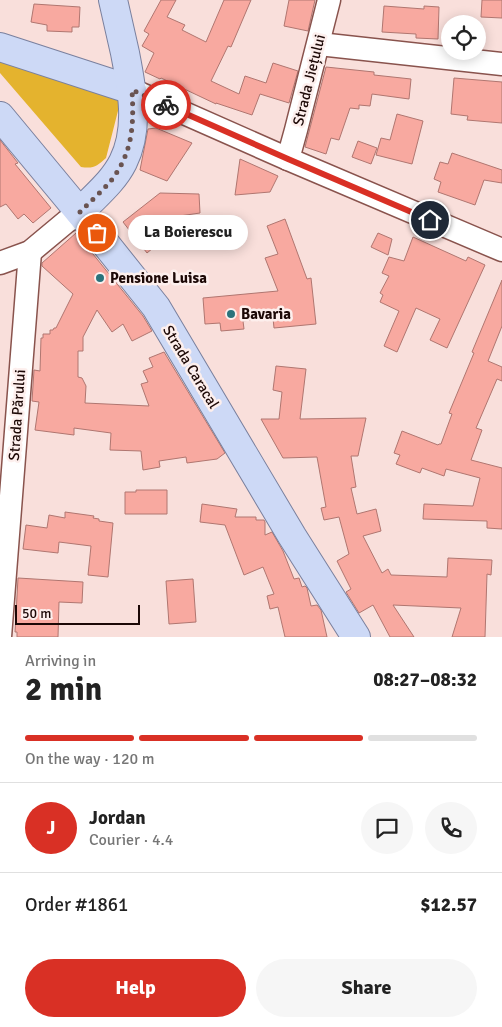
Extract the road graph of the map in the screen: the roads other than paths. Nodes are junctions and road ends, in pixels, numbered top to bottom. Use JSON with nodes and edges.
{"nodes":[{"id":1,"x":113,"y":0,"type":"edge"},
{"id":2,"x":329,"y":0,"type":"edge"},
{"id":3,"x":318,"y":44,"type":"junction"},
{"id":4,"x":0,"y":47,"type":"edge"},
{"id":5,"x":502,"y":64,"type":"edge"},
{"id":6,"x":132,"y":90,"type":"junction"},
{"id":7,"x":0,"y":116,"type":"edge"},
{"id":8,"x":288,"y":159,"type":"junction"},
{"id":9,"x":80,"y":212,"type":"junction"},
{"id":10,"x":502,"y":250,"type":"edge"},
{"id":11,"x":30,"y":252,"type":"junction"},
{"id":12,"x":0,"y":262,"type":"edge"},
{"id":13,"x":0,"y":637,"type":"edge"},
{"id":14,"x":356,"y":637,"type":"edge"}],
"edges":[{"from":1,"to":6,"type":"main road"},
{"from":2,"to":3,"type":"street","name":"Strada Jiețului"},
{"from":3,"to":5,"type":"street"},
{"from":3,"to":8,"type":"street","name":"Strada Jiețului"},
{"from":4,"to":6,"type":"main road"},
{"from":6,"to":8,"type":"street"},
{"from":6,"to":9,"type":"main road"},
{"from":7,"to":9,"type":"main road","name":"Strada Caracal"},
{"from":8,"to":10,"type":"street"},
{"from":9,"to":11,"type":"street"},
{"from":9,"to":14,"type":"main road","name":"Strada Caracal"},
{"from":11,"to":12,"type":"street"},
{"from":11,"to":13,"type":"street","name":"Strada Părului"}]}
